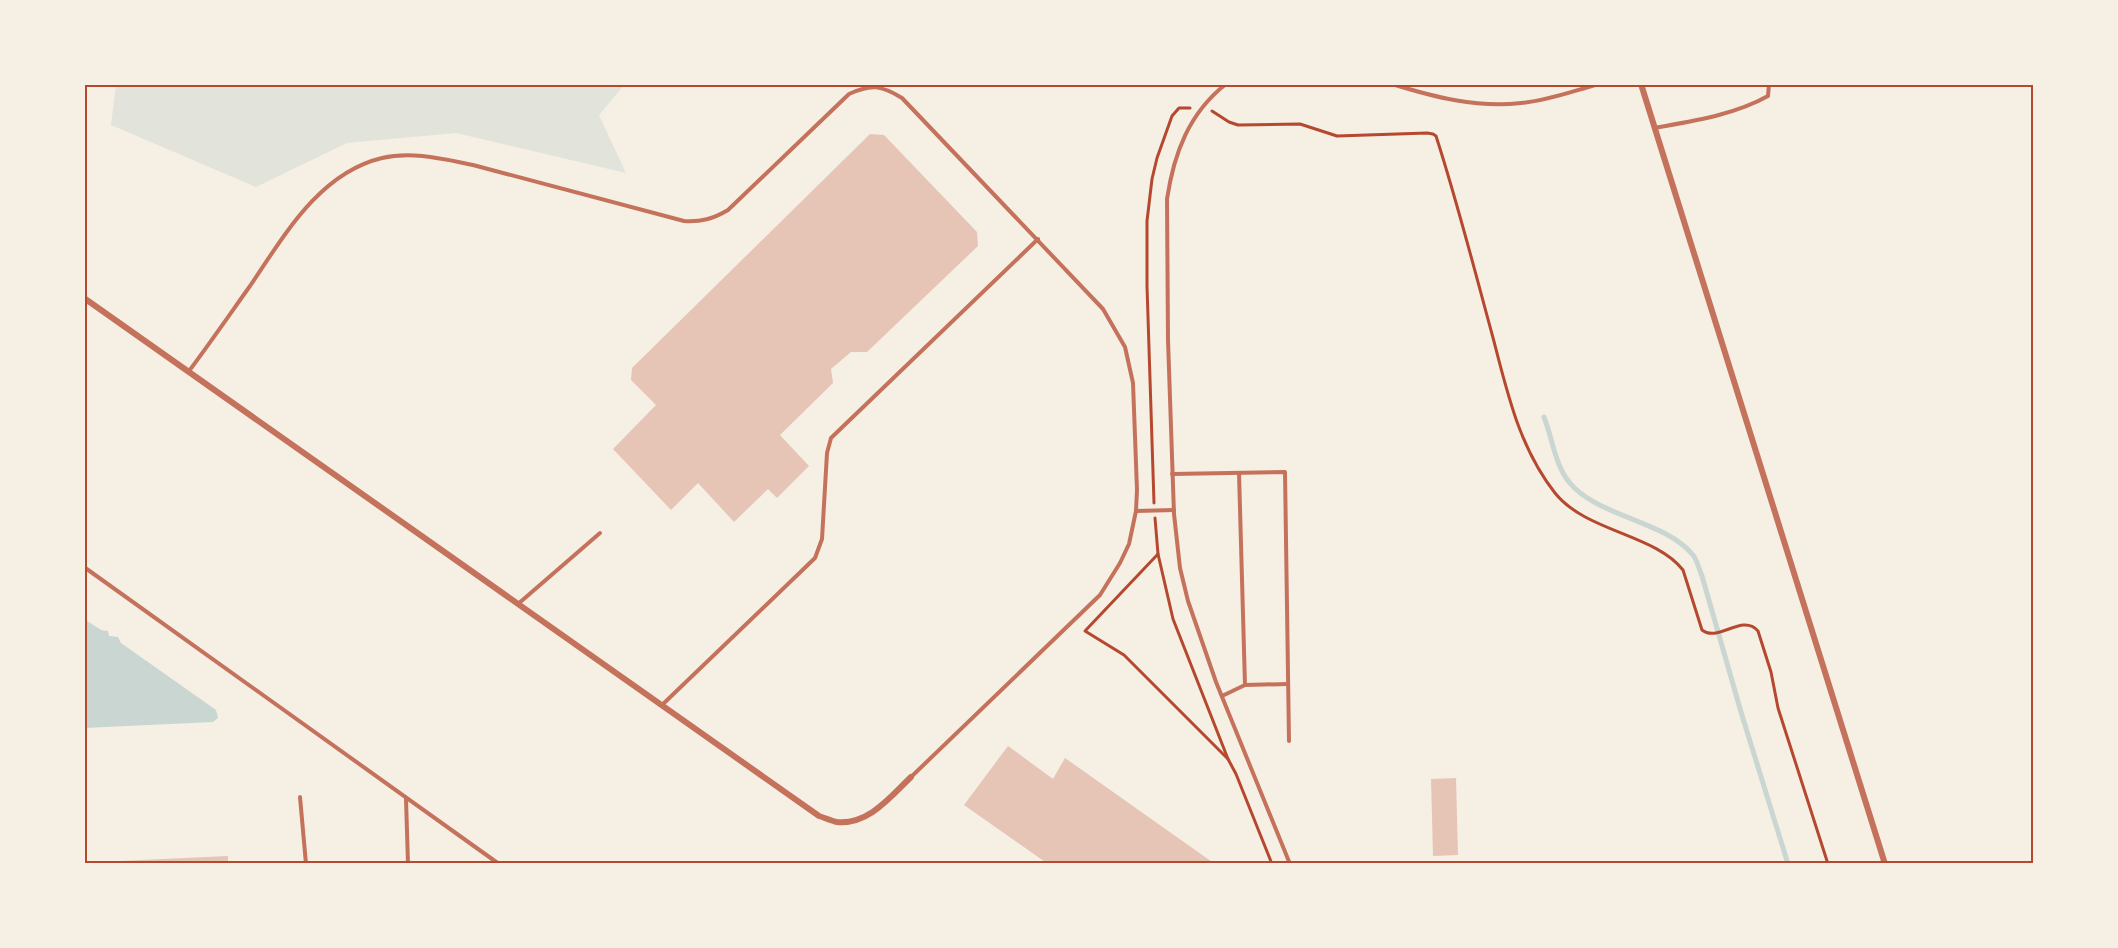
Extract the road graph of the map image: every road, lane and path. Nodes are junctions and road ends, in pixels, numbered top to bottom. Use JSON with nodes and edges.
{"nodes":[{"id":1,"x":1226,"y":84,"type":"edge"},
{"id":2,"x":1392,"y":84,"type":"edge"},
{"id":3,"x":1599,"y":84,"type":"edge"},
{"id":4,"x":1641,"y":84,"type":"edge"},
{"id":5,"x":1769,"y":84,"type":"edge"},
{"id":6,"x":1200,"y":108,"type":"junction"},
{"id":7,"x":1654,"y":128,"type":"junction"},
{"id":8,"x":1038,"y":239,"type":"junction"},
{"id":9,"x":84,"y":298,"type":"edge"},
{"id":10,"x":188,"y":372,"type":"junction"},
{"id":11,"x":1239,"y":473,"type":"junction"},
{"id":12,"x":1172,"y":474,"type":"junction"},
{"id":13,"x":1136,"y":510,"type":"junction"},
{"id":14,"x":1155,"y":510,"type":"junction"},
{"id":15,"x":1174,"y":510,"type":"junction"},
{"id":16,"x":600,"y":533,"type":"dead end"},
{"id":17,"x":1158,"y":554,"type":"junction"},
{"id":18,"x":84,"y":567,"type":"edge"},
{"id":19,"x":518,"y":605,"type":"junction"},
{"id":20,"x":1288,"y":684,"type":"junction"},
{"id":21,"x":1245,"y":685,"type":"junction"},
{"id":22,"x":1222,"y":696,"type":"junction"},
{"id":23,"x":662,"y":705,"type":"junction"},
{"id":24,"x":1289,"y":741,"type":"dead end"},
{"id":25,"x":1228,"y":759,"type":"junction"},
{"id":26,"x":911,"y":777,"type":"joint"},
{"id":27,"x":300,"y":797,"type":"dead end"},
{"id":28,"x":406,"y":798,"type":"junction"},
{"id":29,"x":306,"y":864,"type":"edge"},
{"id":30,"x":408,"y":864,"type":"edge"},
{"id":31,"x":499,"y":864,"type":"edge"},
{"id":32,"x":1272,"y":864,"type":"edge"},
{"id":33,"x":1290,"y":864,"type":"edge"},
{"id":34,"x":1828,"y":864,"type":"edge"},
{"id":35,"x":1885,"y":864,"type":"edge"}],
"edges":[{"from":1,"to":6,"type":"lane"},
{"from":2,"to":3,"type":"lane"},
{"from":4,"to":7,"type":"street"},
{"from":5,"to":7,"type":"lane"},
{"from":6,"to":12,"type":"lane"},
{"from":6,"to":14,"type":"path"},
{"from":6,"to":34,"type":"path"},
{"from":7,"to":35,"type":"street"},
{"from":8,"to":10,"type":"lane"},
{"from":8,"to":13,"type":"lane"},
{"from":8,"to":23,"type":"lane"},
{"from":9,"to":10,"type":"street"},
{"from":10,"to":19,"type":"street"},
{"from":11,"to":12,"type":"lane"},
{"from":11,"to":20,"type":"lane"},
{"from":11,"to":21,"type":"lane"},
{"from":12,"to":15,"type":"lane"},
{"from":13,"to":14,"type":"lane"},
{"from":13,"to":26,"type":"lane"},
{"from":14,"to":15,"type":"lane"},
{"from":14,"to":17,"type":"path"},
{"from":15,"to":22,"type":"lane"},
{"from":16,"to":19,"type":"lane"},
{"from":17,"to":25,"type":"path"},
{"from":17,"to":25,"type":"path"},
{"from":18,"to":28,"type":"lane"},
{"from":19,"to":23,"type":"street"},
{"from":20,"to":21,"type":"lane"},
{"from":20,"to":24,"type":"lane"},
{"from":21,"to":22,"type":"lane"},
{"from":22,"to":33,"type":"lane"},
{"from":23,"to":26,"type":"street"},
{"from":25,"to":32,"type":"path"},
{"from":27,"to":29,"type":"lane"},
{"from":28,"to":30,"type":"lane"},
{"from":28,"to":31,"type":"lane"}]}
